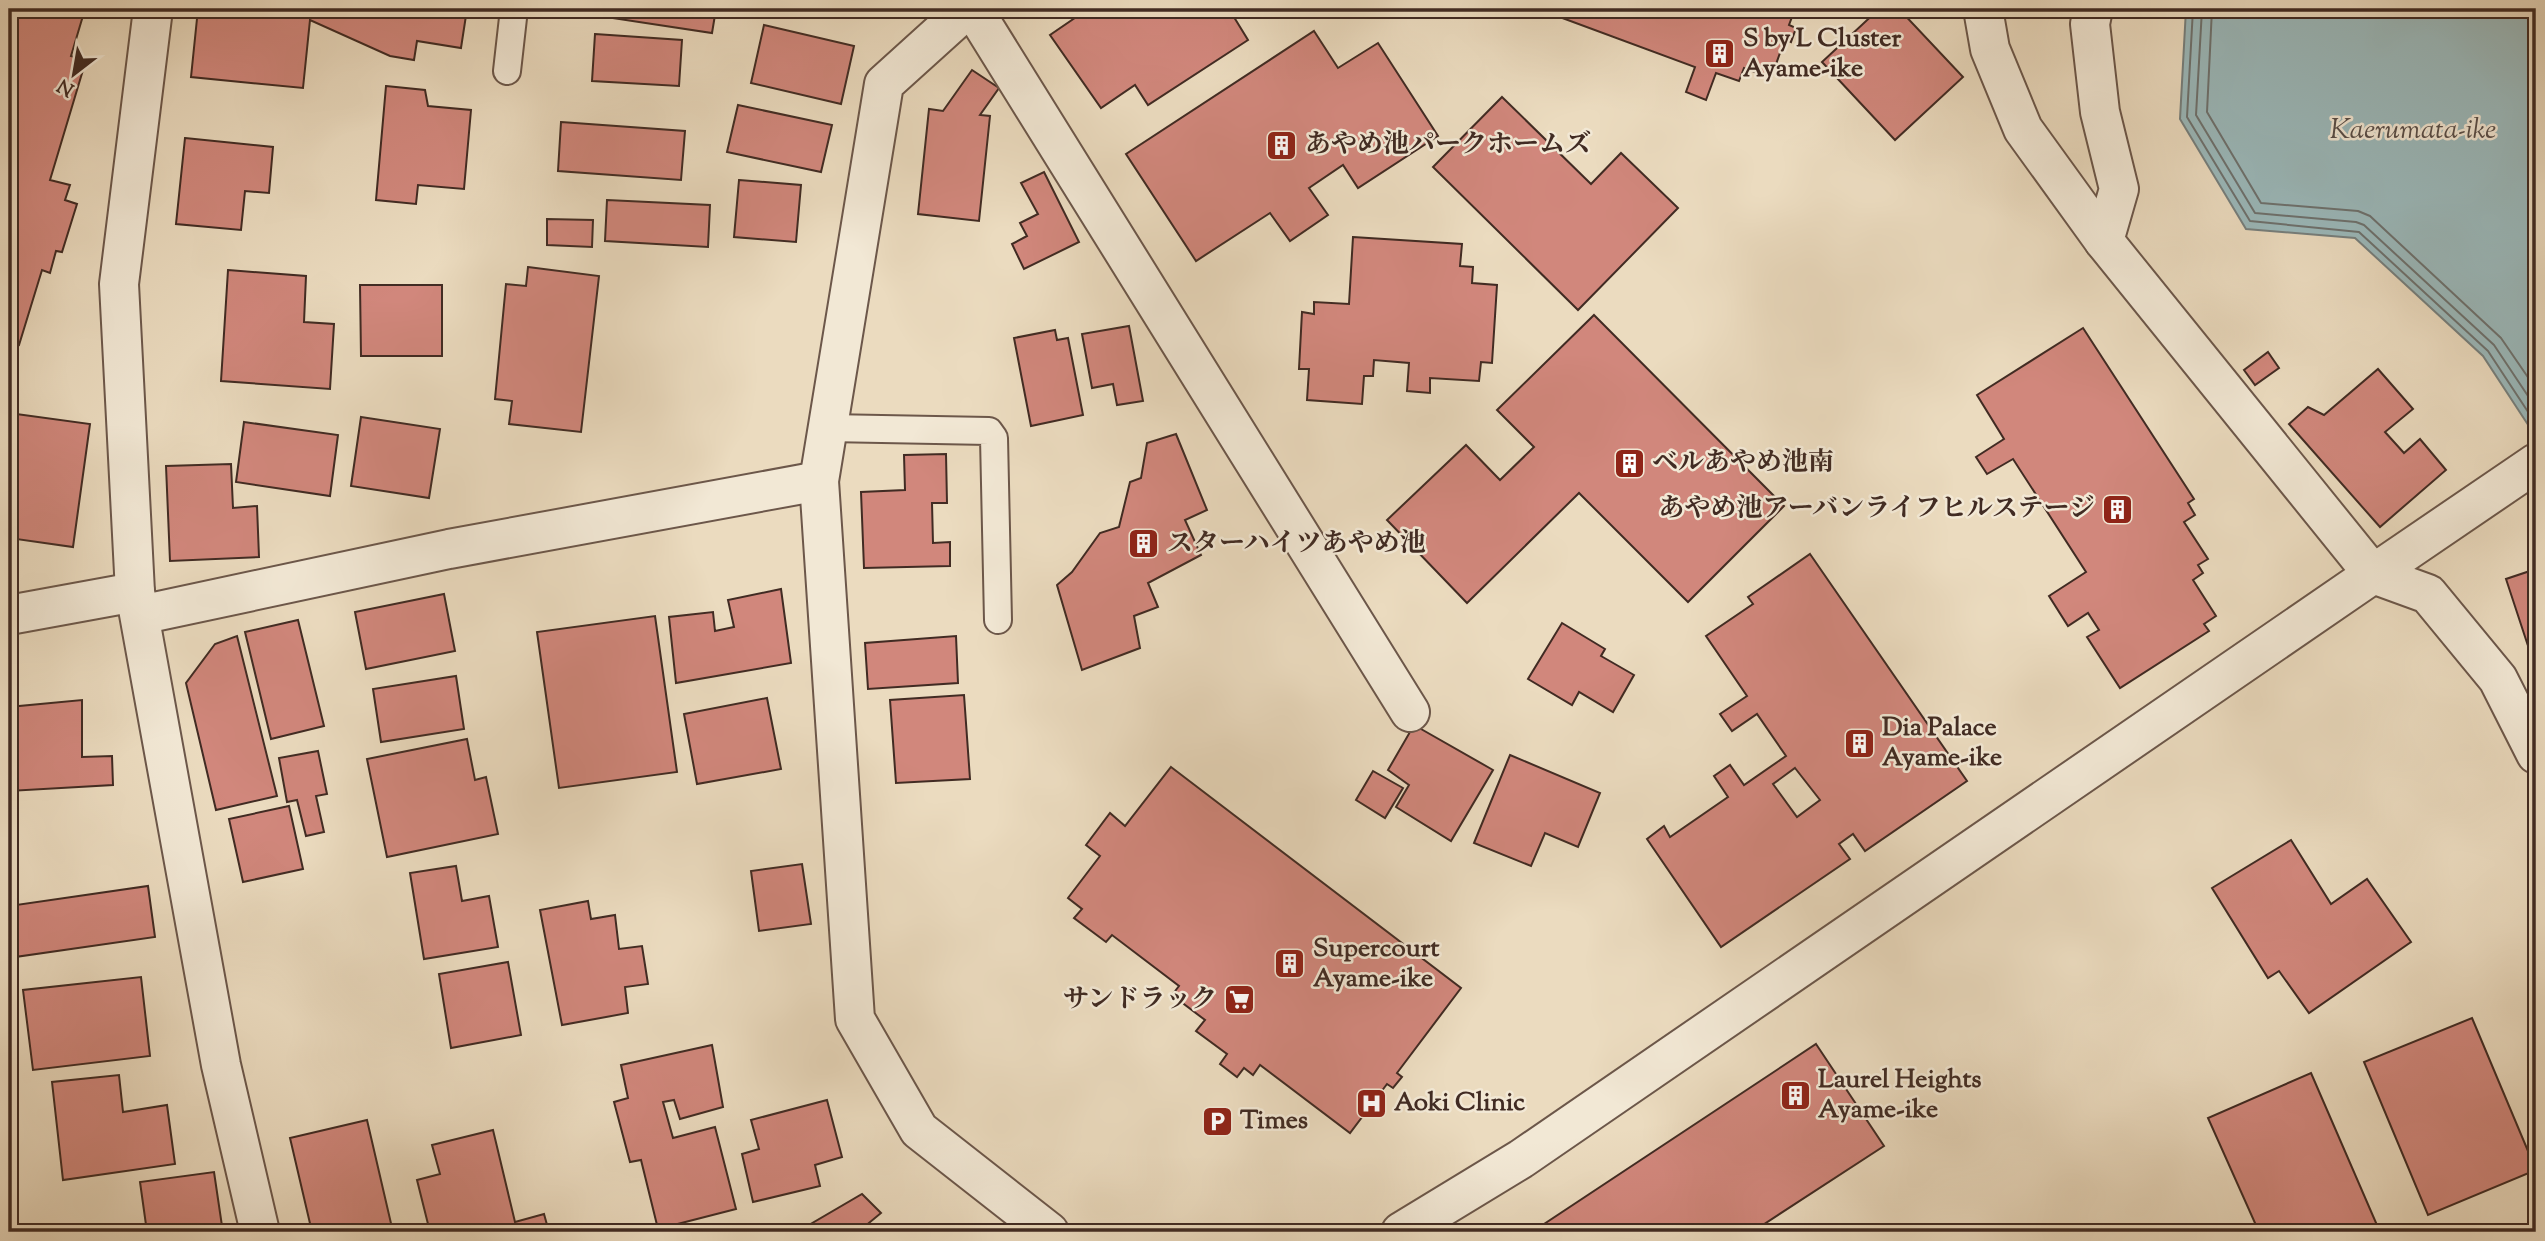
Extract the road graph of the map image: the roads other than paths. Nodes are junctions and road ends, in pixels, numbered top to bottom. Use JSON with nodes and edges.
{"nodes":[{"id":1,"x":153,"y":9,"type":"edge"},
{"id":2,"x":514,"y":9,"type":"edge"},
{"id":3,"x":967,"y":9,"type":"edge"},
{"id":4,"x":973,"y":9,"type":"edge"},
{"id":5,"x":1983,"y":9,"type":"edge"},
{"id":6,"x":2093,"y":9,"type":"edge"},
{"id":7,"x":508,"y":71,"type":"dead end"},
{"id":8,"x":2104,"y":241,"type":"junction"},
{"id":9,"x":828,"y":428,"type":"junction"},
{"id":10,"x":2536,"y":463,"type":"edge"},
{"id":11,"x":819,"y":481,"type":"junction"},
{"id":12,"x":2373,"y":573,"type":"junction"},
{"id":13,"x":138,"y":603,"type":"junction"},
{"id":14,"x":9,"y":614,"type":"edge"},
{"id":15,"x":998,"y":620,"type":"dead end"},
{"id":16,"x":1410,"y":712,"type":"dead end"},
{"id":17,"x":2536,"y":754,"type":"edge"},
{"id":18,"x":260,"y":1232,"type":"edge"},
{"id":19,"x":1049,"y":1232,"type":"edge"},
{"id":20,"x":1401,"y":1232,"type":"edge"}],
"edges":[{"from":1,"to":13,"type":"street"},
{"from":2,"to":7,"type":"lane"},
{"from":3,"to":9,"type":"street"},
{"from":4,"to":16,"type":"street"},
{"from":5,"to":8,"type":"street"},
{"from":6,"to":8,"type":"street"},
{"from":8,"to":12,"type":"street"},
{"from":9,"to":11,"type":"street"},
{"from":9,"to":15,"type":"lane"},
{"from":10,"to":12,"type":"street"},
{"from":11,"to":13,"type":"street"},
{"from":11,"to":19,"type":"street"},
{"from":12,"to":17,"type":"street"},
{"from":12,"to":20,"type":"street"},
{"from":13,"to":14,"type":"street"},
{"from":13,"to":18,"type":"street"}]}
